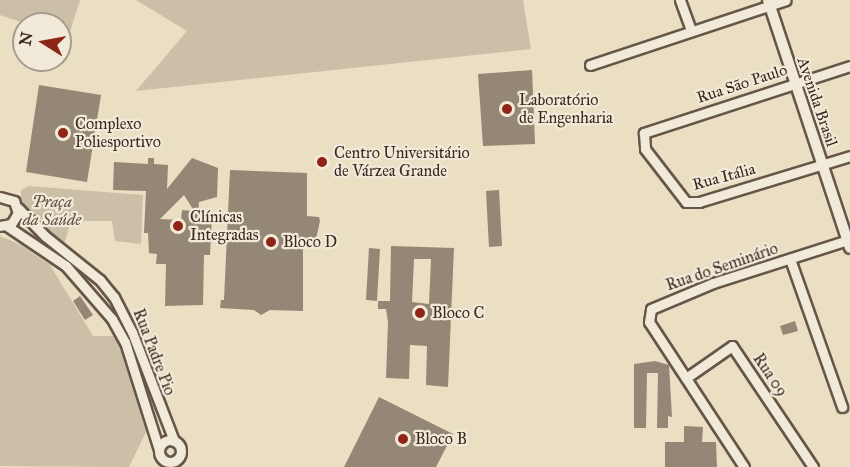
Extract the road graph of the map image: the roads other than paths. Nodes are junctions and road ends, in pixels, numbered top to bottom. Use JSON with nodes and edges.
{"nodes":[{"id":1,"x":680,"y":0,"type":"edge"},
{"id":2,"x":786,"y":0,"type":"edge"},
{"id":3,"x":768,"y":3,"type":"edge"},
{"id":4,"x":691,"y":31,"type":"junction"},
{"id":5,"x":590,"y":65,"type":"dead end"},
{"id":6,"x":850,"y":66,"type":"edge"},
{"id":7,"x":795,"y":83,"type":"junction"},
{"id":8,"x":644,"y":133,"type":"joint"},
{"id":9,"x":850,"y":156,"type":"edge"},
{"id":10,"x":823,"y":164,"type":"junction"},
{"id":11,"x":0,"y":197,"type":"edge"},
{"id":12,"x":18,"y":208,"type":"junction"},
{"id":13,"x":3,"y":226,"type":"edge"},
{"id":14,"x":847,"y":244,"type":"edge"},
{"id":15,"x":790,"y":259,"type":"junction"},
{"id":16,"x":686,"y":378,"type":"junction"},
{"id":17,"x":842,"y":407,"type":"dead end"},
{"id":18,"x":174,"y":441,"type":"junction"},
{"id":19,"x":180,"y":454,"type":"junction"},
{"id":20,"x":164,"y":459,"type":"edge"},
{"id":21,"x":184,"y":467,"type":"edge"},
{"id":22,"x":744,"y":467,"type":"edge"},
{"id":23,"x":813,"y":467,"type":"edge"}],
"edges":[{"from":1,"to":4,"type":"street"},
{"from":2,"to":3,"type":"street"},
{"from":3,"to":4,"type":"street"},
{"from":3,"to":7,"type":"street","name":"Avenida Brasil"},
{"from":4,"to":5,"type":"street"},
{"from":6,"to":7,"type":"street","name":"Rua São Paulo"},
{"from":7,"to":8,"type":"street","name":"Rua São Paulo"},
{"from":7,"to":10,"type":"street","name":"Avenida Brasil"},
{"from":8,"to":10,"type":"street","name":"Rua Itália"},
{"from":9,"to":10,"type":"street","name":"Rua Itália"},
{"from":10,"to":14,"type":"street","name":"Avenida Brasil"},
{"from":11,"to":12,"type":"street","name":"Rua Padre Pio"},
{"from":12,"to":13,"type":"street"},
{"from":12,"to":18,"type":"street","name":"Rua Padre Pio"},
{"from":13,"to":20,"type":"street","name":"Rua Padre Pio"},
{"from":14,"to":15,"type":"street","name":"Rua do Seminário"},
{"from":15,"to":16,"type":"street","name":"Rua do Seminário"},
{"from":15,"to":17,"type":"street"},
{"from":16,"to":22,"type":"street","name":"Rua do Seminário"},
{"from":16,"to":23,"type":"street","name":"Rua 09"},
{"from":18,"to":19,"type":"street","name":"Rua Padre Pio"},
{"from":18,"to":20,"type":"street"},
{"from":19,"to":20,"type":"street"},
{"from":19,"to":21,"type":"street"}]}
